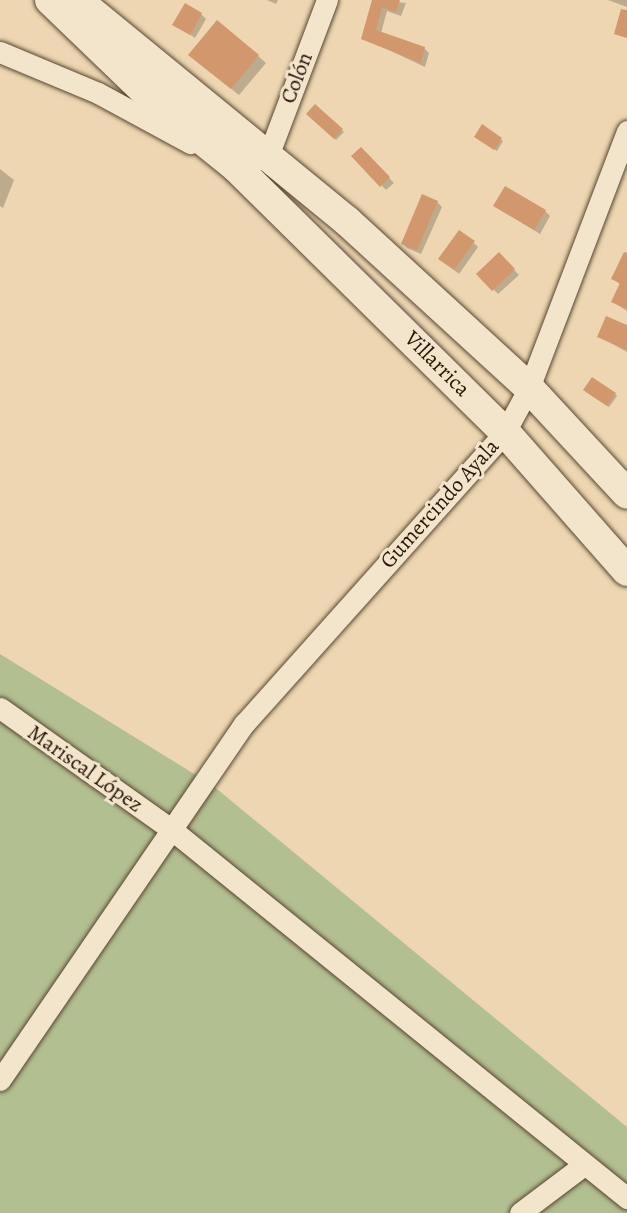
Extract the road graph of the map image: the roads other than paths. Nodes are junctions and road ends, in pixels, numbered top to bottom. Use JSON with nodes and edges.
{"nodes":[{"id":1,"x":50,"y":0,"type":"edge"},
{"id":2,"x":77,"y":0,"type":"edge"},
{"id":3,"x":327,"y":0,"type":"edge"},
{"id":4,"x":0,"y":52,"type":"edge"},
{"id":5,"x":627,"y":131,"type":"edge"},
{"id":6,"x":268,"y":156,"type":"junction"},
{"id":7,"x":236,"y":167,"type":"junction"},
{"id":8,"x":529,"y":388,"type":"junction"},
{"id":9,"x":505,"y":432,"type":"junction"},
{"id":10,"x":627,"y":494,"type":"edge"},
{"id":11,"x":627,"y":571,"type":"edge"},
{"id":12,"x":0,"y":708,"type":"edge"},
{"id":13,"x":171,"y":829,"type":"junction"},
{"id":14,"x":0,"y":1080,"type":"edge"},
{"id":15,"x":585,"y":1164,"type":"junction"},
{"id":16,"x":627,"y":1198,"type":"edge"},
{"id":17,"x":520,"y":1213,"type":"edge"}],
"edges":[{"from":1,"to":7,"type":"street","name":"Villarrica"},
{"from":2,"to":6,"type":"street","name":"Villarrica"},
{"from":3,"to":6,"type":"street","name":"Colón"},
{"from":4,"to":7,"type":"street","name":"Villarrica"},
{"from":5,"to":8,"type":"street","name":"Gumercindo Ayala"},
{"from":6,"to":7,"type":"street"},
{"from":6,"to":8,"type":"street","name":"Villarrica"},
{"from":7,"to":9,"type":"street","name":"Villarrica"},
{"from":8,"to":9,"type":"street","name":"Gumercindo Ayala"},
{"from":8,"to":10,"type":"street","name":"Villarrica"},
{"from":9,"to":11,"type":"street","name":"Villarrica"},
{"from":9,"to":13,"type":"street","name":"Gumercindo Ayala"},
{"from":12,"to":13,"type":"street","name":"Mariscal López"},
{"from":13,"to":14,"type":"street","name":"Gumercindo Ayala"},
{"from":13,"to":15,"type":"street","name":"Mariscal López"},
{"from":15,"to":16,"type":"street","name":"Mariscal López"},
{"from":15,"to":17,"type":"street"}]}
